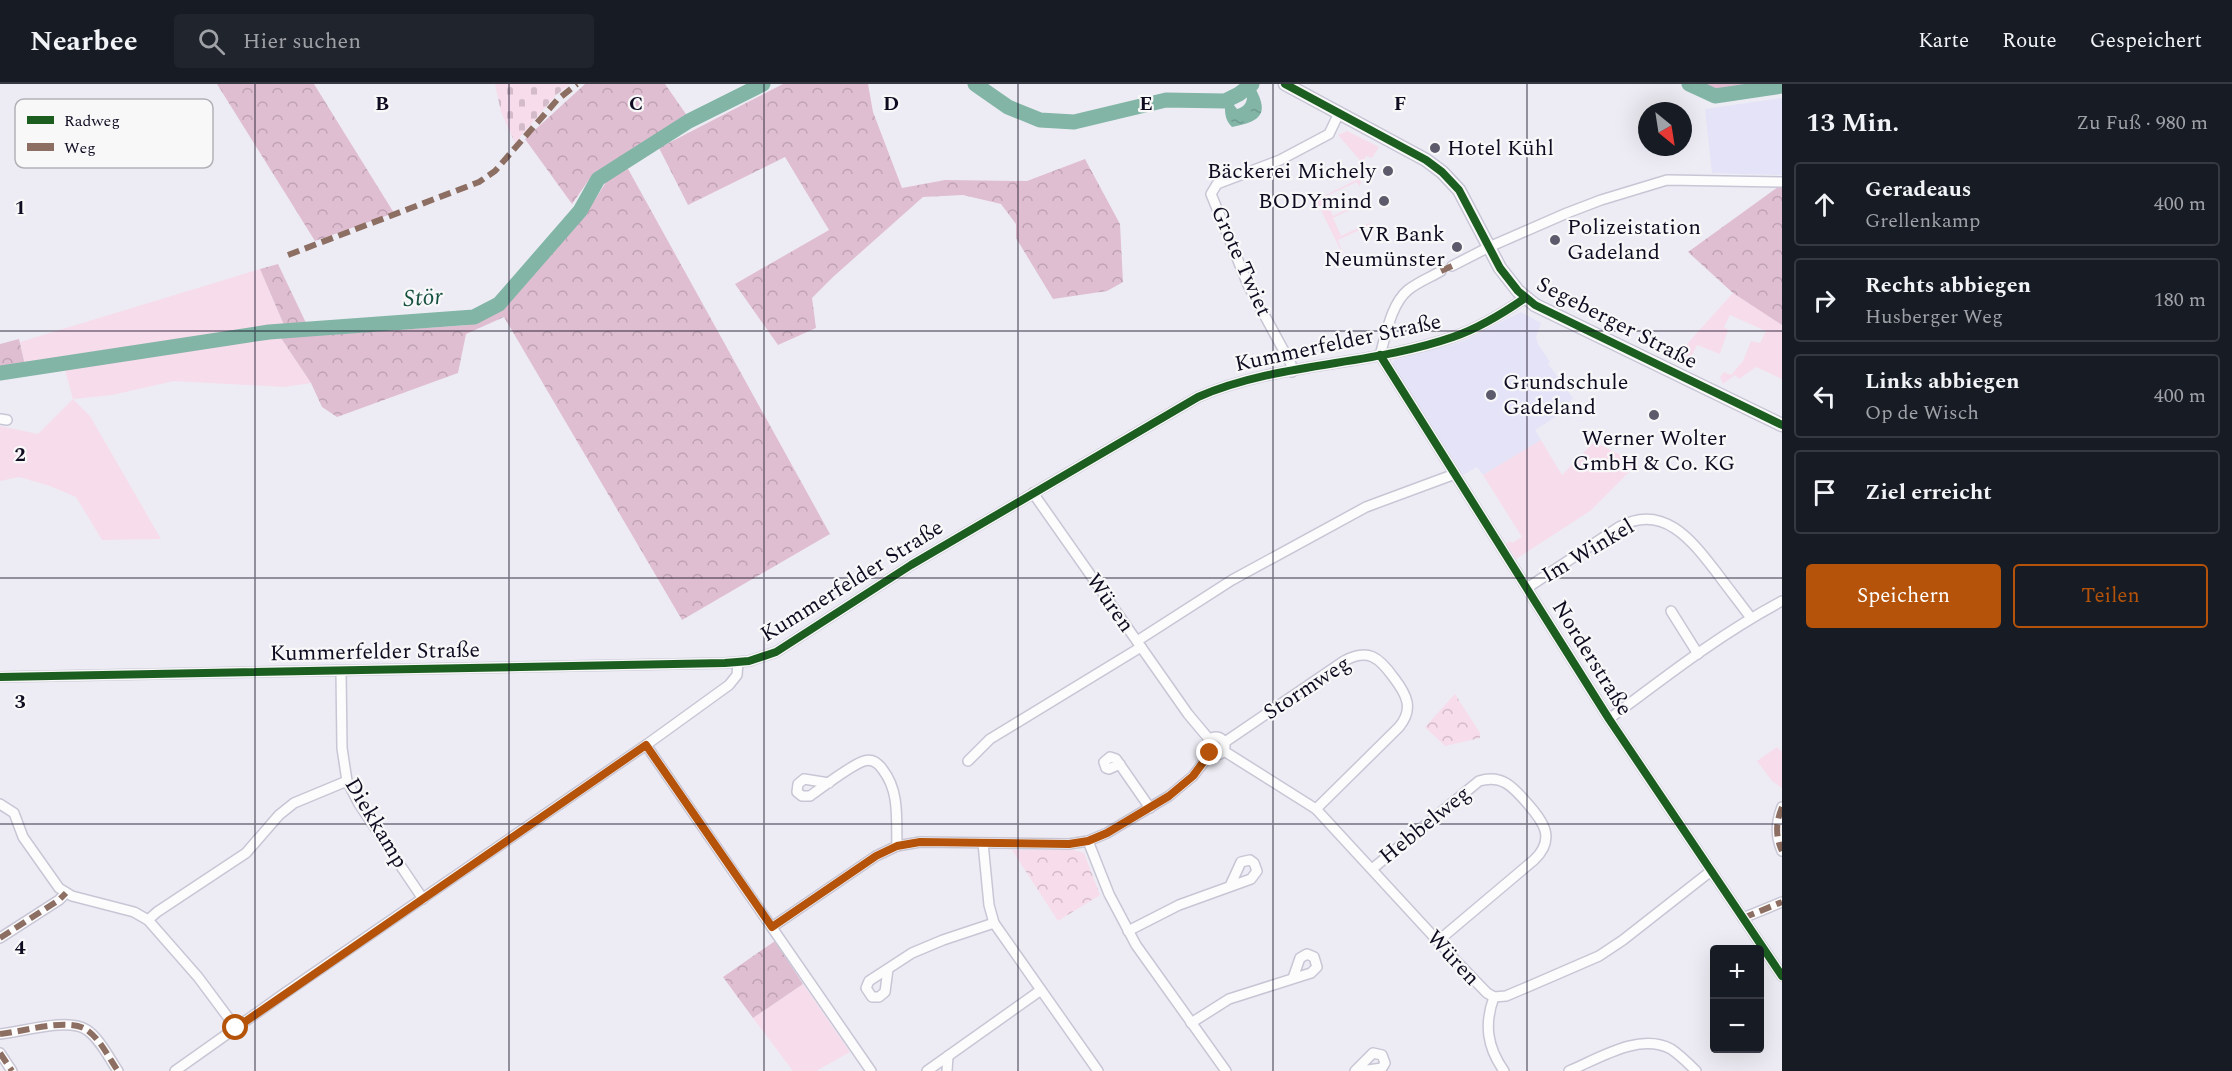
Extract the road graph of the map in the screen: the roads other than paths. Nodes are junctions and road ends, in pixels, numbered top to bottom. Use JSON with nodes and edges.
{"nodes":[{"id":1,"x":1285,"y":84,"type":"edge"},
{"id":2,"x":1299,"y":88,"type":"edge"},
{"id":3,"x":1339,"y":113,"type":"junction"},
{"id":4,"x":1782,"y":182,"type":"edge"},
{"id":5,"x":1489,"y":247,"type":"junction"},
{"id":6,"x":1452,"y":266,"type":"dead end"},
{"id":7,"x":1442,"y":272,"type":"dead end"},
{"id":8,"x":1525,"y":298,"type":"junction"},
{"id":9,"x":1380,"y":355,"type":"junction"},
{"id":10,"x":1292,"y":372,"type":"junction"},
{"id":11,"x":1782,"y":425,"type":"edge"},
{"id":12,"x":1455,"y":474,"type":"junction"},
{"id":13,"x":1033,"y":493,"type":"junction"},
{"id":14,"x":1527,"y":588,"type":"junction"},
{"id":15,"x":1782,"y":601,"type":"edge"},
{"id":16,"x":1671,"y":611,"type":"dead end"},
{"id":17,"x":1751,"y":618,"type":"junction"},
{"id":18,"x":1139,"y":644,"type":"junction"},
{"id":19,"x":1698,"y":654,"type":"junction"},
{"id":20,"x":738,"y":662,"type":"junction"},
{"id":21,"x":341,"y":671,"type":"junction"},
{"id":22,"x":0,"y":677,"type":"edge"},
{"id":23,"x":1610,"y":719,"type":"junction"},
{"id":24,"x":1209,"y":739,"type":"junction"},
{"id":25,"x":646,"y":745,"type":"junction"},
{"id":26,"x":1224,"y":747,"type":"junction"},
{"id":27,"x":1210,"y":753,"type":"junction"},
{"id":28,"x":968,"y":761,"type":"dead end"},
{"id":29,"x":1120,"y":764,"type":"dead end"},
{"id":30,"x":347,"y":782,"type":"junction"},
{"id":31,"x":829,"y":783,"type":"dead end"},
{"id":32,"x":0,"y":804,"type":"edge"},
{"id":33,"x":1782,"y":807,"type":"edge"},
{"id":34,"x":1150,"y":808,"type":"junction"},
{"id":35,"x":1316,"y":809,"type":"junction"},
{"id":36,"x":1088,"y":841,"type":"junction"},
{"id":37,"x":983,"y":843,"type":"junction"},
{"id":38,"x":897,"y":846,"type":"junction"},
{"id":39,"x":1782,"y":851,"type":"edge"},
{"id":40,"x":1372,"y":869,"type":"junction"},
{"id":41,"x":1712,"y":871,"type":"junction"},
{"id":42,"x":1230,"y":886,"type":"dead end"},
{"id":43,"x":66,"y":893,"type":"junction"},
{"id":44,"x":423,"y":899,"type":"junction"},
{"id":45,"x":1782,"y":902,"type":"edge"},
{"id":46,"x":1743,"y":918,"type":"junction"},
{"id":47,"x":148,"y":920,"type":"junction"},
{"id":48,"x":994,"y":923,"type":"junction"},
{"id":49,"x":772,"y":927,"type":"junction"},
{"id":50,"x":1128,"y":931,"type":"junction"},
{"id":51,"x":0,"y":938,"type":"edge"},
{"id":52,"x":1438,"y":941,"type":"junction"},
{"id":53,"x":888,"y":969,"type":"dead end"},
{"id":54,"x":1782,"y":975,"type":"edge"},
{"id":55,"x":1293,"y":978,"type":"dead end"},
{"id":56,"x":1041,"y":990,"type":"junction"},
{"id":57,"x":1494,"y":997,"type":"junction"},
{"id":58,"x":1191,"y":1023,"type":"junction"},
{"id":59,"x":236,"y":1028,"type":"junction"},
{"id":60,"x":0,"y":1034,"type":"edge"},
{"id":61,"x":0,"y":1053,"type":"edge"},
{"id":62,"x":948,"y":1056,"type":"junction"},
{"id":63,"x":1094,"y":1069,"type":"edge"},
{"id":64,"x":12,"y":1071,"type":"edge"},
{"id":65,"x":118,"y":1071,"type":"edge"},
{"id":66,"x":175,"y":1071,"type":"edge"},
{"id":67,"x":871,"y":1071,"type":"edge"},
{"id":68,"x":927,"y":1071,"type":"edge"},
{"id":69,"x":947,"y":1071,"type":"edge"},
{"id":70,"x":1226,"y":1071,"type":"edge"},
{"id":71,"x":1355,"y":1071,"type":"edge"},
{"id":72,"x":1361,"y":1071,"type":"edge"},
{"id":73,"x":1504,"y":1071,"type":"edge"},
{"id":74,"x":1569,"y":1071,"type":"edge"},
{"id":75,"x":1696,"y":1071,"type":"edge"}],
"edges":[{"from":1,"to":2,"type":"main road","name":"Segeberger Straße"},
{"from":2,"to":3,"type":"main road","name":"Segeberger Straße"},
{"from":3,"to":5,"type":"main road","name":"Segeberger Straße"},
{"from":3,"to":10,"type":"street","name":"Grote Twiet"},
{"from":4,"to":5,"type":"street"},
{"from":5,"to":6,"type":"street"},
{"from":5,"to":8,"type":"main road","name":"Segeberger Straße"},
{"from":7,"to":9,"type":"street"},
{"from":8,"to":9,"type":"street","name":"Kummerfelder Straße"},
{"from":8,"to":11,"type":"main road","name":"Segeberger Straße"},
{"from":9,"to":10,"type":"street","name":"Kummerfelder Straße"},
{"from":9,"to":12,"type":"street","name":"Norderstraße"},
{"from":10,"to":13,"type":"street","name":"Kummerfelder Straße"},
{"from":12,"to":14,"type":"street","name":"Norderstraße"},
{"from":12,"to":18,"type":"street"},
{"from":13,"to":18,"type":"street","name":"Würen"},
{"from":13,"to":20,"type":"street","name":"Kummerfelder Straße"},
{"from":14,"to":17,"type":"street","name":"Im Winkel"},
{"from":14,"to":23,"type":"street","name":"Norderstraße"},
{"from":15,"to":17,"type":"street"},
{"from":16,"to":19,"type":"street"},
{"from":17,"to":19,"type":"street"},
{"from":18,"to":24,"type":"street","name":"Würen"},
{"from":18,"to":28,"type":"street"},
{"from":19,"to":23,"type":"street"},
{"from":20,"to":21,"type":"street","name":"Kummerfelder Straße"},
{"from":20,"to":25,"type":"street"},
{"from":21,"to":22,"type":"street","name":"Kummerfelder Straße"},
{"from":21,"to":30,"type":"street","name":"Diekkamp"},
{"from":23,"to":41,"type":"street","name":"Norderstraße"},
{"from":24,"to":26,"type":"street"},
{"from":24,"to":27,"type":"street"},
{"from":25,"to":44,"type":"street"},
{"from":25,"to":49,"type":"street"},
{"from":26,"to":27,"type":"street"},
{"from":26,"to":35,"type":"street","name":"Würen"},
{"from":26,"to":35,"type":"street","name":"Stormweg"},
{"from":27,"to":34,"type":"street"},
{"from":29,"to":34,"type":"street"},
{"from":30,"to":44,"type":"street","name":"Diekkamp"},
{"from":30,"to":47,"type":"street"},
{"from":31,"to":38,"type":"street"},
{"from":32,"to":43,"type":"street"},
{"from":33,"to":39,"type":"street"},
{"from":34,"to":36,"type":"street"},
{"from":35,"to":40,"type":"street","name":"Würen"},
{"from":36,"to":37,"type":"street"},
{"from":36,"to":50,"type":"street"},
{"from":37,"to":38,"type":"street"},
{"from":37,"to":48,"type":"street"},
{"from":38,"to":49,"type":"street"},
{"from":40,"to":52,"type":"street","name":"Würen"},
{"from":40,"to":52,"type":"street","name":"Hebbelweg"},
{"from":41,"to":46,"type":"street","name":"Norderstraße"},
{"from":41,"to":57,"type":"street","name":"Würen"},
{"from":42,"to":50,"type":"street"},
{"from":43,"to":47,"type":"street"},
{"from":43,"to":51,"type":"street"},
{"from":44,"to":59,"type":"street"},
{"from":45,"to":46,"type":"street"},
{"from":46,"to":54,"type":"street","name":"Norderstraße"},
{"from":47,"to":59,"type":"street"},
{"from":48,"to":53,"type":"street"},
{"from":48,"to":56,"type":"street"},
{"from":49,"to":67,"type":"street"},
{"from":50,"to":58,"type":"street"},
{"from":52,"to":57,"type":"street","name":"Würen"},
{"from":55,"to":58,"type":"street"},
{"from":56,"to":62,"type":"street"},
{"from":56,"to":63,"type":"street"},
{"from":57,"to":73,"type":"street"},
{"from":58,"to":70,"type":"street"},
{"from":59,"to":66,"type":"street"},
{"from":60,"to":65,"type":"street"},
{"from":61,"to":64,"type":"street"},
{"from":62,"to":68,"type":"street"},
{"from":62,"to":69,"type":"street"},
{"from":71,"to":72,"type":"street"},
{"from":74,"to":75,"type":"street"}]}
